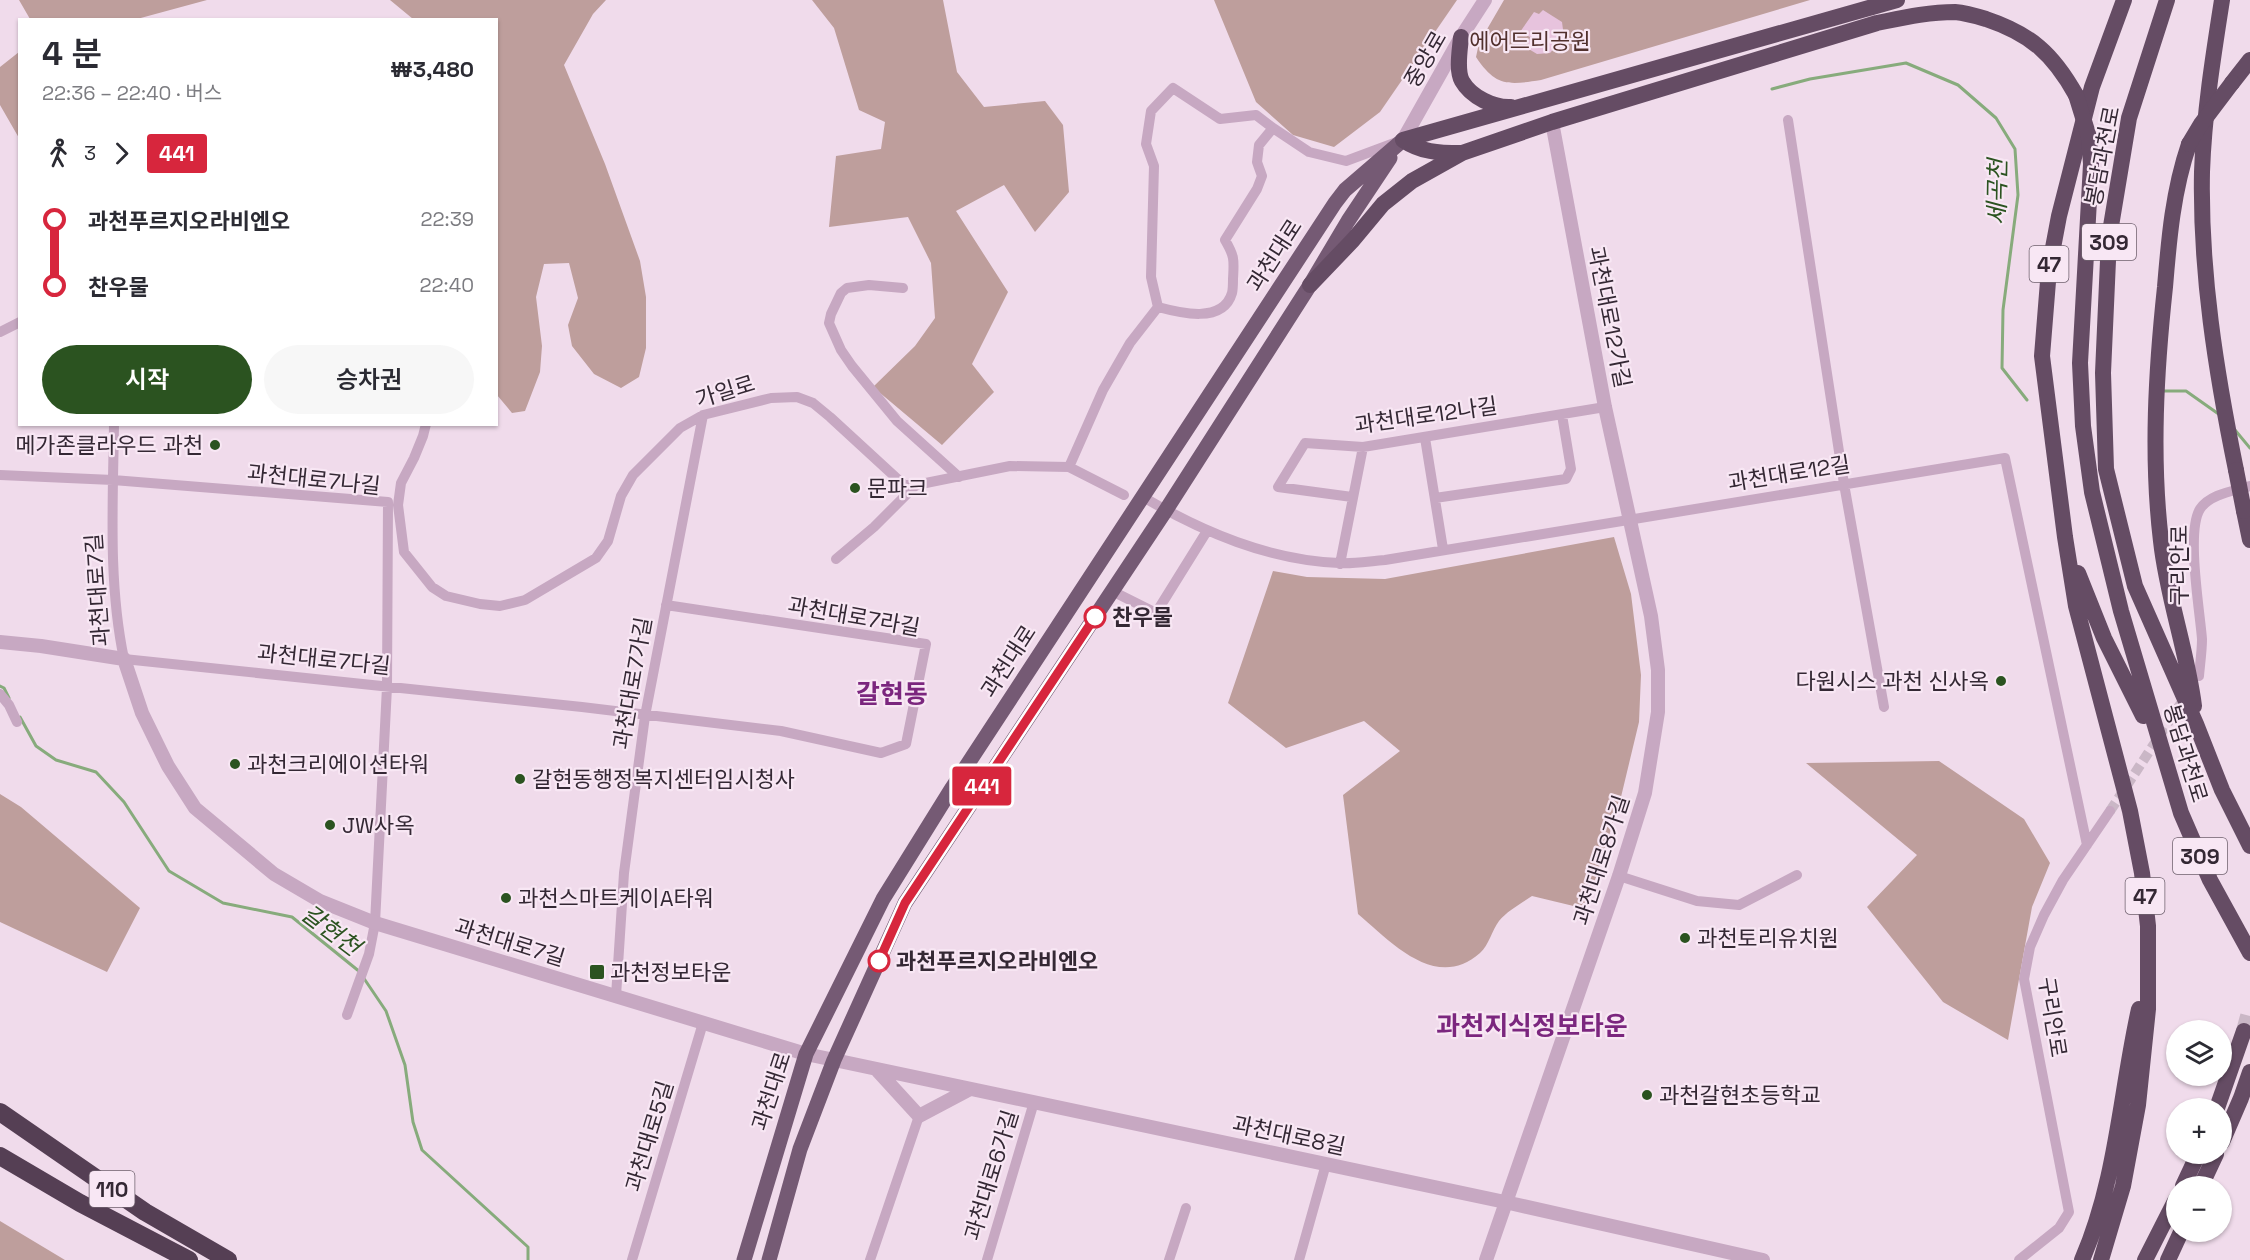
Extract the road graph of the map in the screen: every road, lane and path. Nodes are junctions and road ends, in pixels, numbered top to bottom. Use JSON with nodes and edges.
{"nodes":[{"id":1,"x":1485,"y":0,"type":"edge"},
{"id":2,"x":1897,"y":0,"type":"edge"},
{"id":3,"x":2124,"y":0,"type":"edge"},
{"id":4,"x":2167,"y":0,"type":"edge"},
{"id":5,"x":2223,"y":0,"type":"edge"},
{"id":6,"x":1461,"y":37,"type":"junction"},
{"id":7,"x":2250,"y":60,"type":"edge"},
{"id":8,"x":1518,"y":107,"type":"junction"},
{"id":9,"x":1788,"y":120,"type":"dead end"},
{"id":10,"x":1552,"y":122,"type":"junction"},
{"id":11,"x":1273,"y":128,"type":"junction"},
{"id":12,"x":1403,"y":140,"type":"junction"},
{"id":13,"x":1462,"y":153,"type":"junction"},
{"id":14,"x":1335,"y":203,"type":"junction"},
{"id":15,"x":1348,"y":221,"type":"junction"},
{"id":16,"x":1310,"y":285,"type":"junction"},
{"id":17,"x":903,"y":288,"type":"dead end"},
{"id":18,"x":1158,"y":307,"type":"junction"},
{"id":19,"x":18,"y":323,"type":"edge"},
{"id":20,"x":0,"y":332,"type":"edge"},
{"id":21,"x":1605,"y":407,"type":"junction"},
{"id":22,"x":702,"y":415,"type":"junction"},
{"id":23,"x":1562,"y":415,"type":"junction"},
{"id":24,"x":114,"y":426,"type":"edge"},
{"id":25,"x":426,"y":426,"type":"edge"},
{"id":26,"x":1425,"y":438,"type":"junction"},
{"id":27,"x":1363,"y":447,"type":"junction"},
{"id":28,"x":1069,"y":467,"type":"junction"},
{"id":29,"x":0,"y":475,"type":"edge"},
{"id":30,"x":959,"y":477,"type":"junction"},
{"id":31,"x":114,"y":480,"type":"junction"},
{"id":32,"x":1844,"y":484,"type":"junction"},
{"id":33,"x":916,"y":485,"type":"junction"},
{"id":34,"x":2250,"y":486,"type":"edge"},
{"id":35,"x":1124,"y":495,"type":"dead end"},
{"id":36,"x":1143,"y":496,"type":"junction"},
{"id":37,"x":1352,"y":497,"type":"junction"},
{"id":38,"x":1435,"y":498,"type":"junction"},
{"id":39,"x":1166,"y":510,"type":"junction"},
{"id":40,"x":1629,"y":520,"type":"junction"},
{"id":41,"x":1207,"y":531,"type":"junction"},
{"id":42,"x":2065,"y":537,"type":"junction"},
{"id":43,"x":2250,"y":540,"type":"edge"},
{"id":44,"x":1443,"y":549,"type":"junction"},
{"id":45,"x":836,"y":559,"type":"dead end"},
{"id":46,"x":1340,"y":564,"type":"junction"},
{"id":47,"x":1112,"y":591,"type":"junction"},
{"id":48,"x":666,"y":605,"type":"junction"},
{"id":49,"x":0,"y":642,"type":"edge"},
{"id":50,"x":124,"y":659,"type":"junction"},
{"id":51,"x":2199,"y":676,"type":"dead end"},
{"id":52,"x":387,"y":687,"type":"junction"},
{"id":53,"x":0,"y":694,"type":"edge"},
{"id":54,"x":1884,"y":707,"type":"dead end"},
{"id":55,"x":645,"y":716,"type":"junction"},
{"id":56,"x":17,"y":722,"type":"dead end"},
{"id":57,"x":2196,"y":724,"type":"junction"},
{"id":58,"x":2162,"y":755,"type":"junction"},
{"id":59,"x":2110,"y":811,"type":"tunnel mouth"},
{"id":60,"x":2087,"y":845,"type":"junction"},
{"id":61,"x":2250,"y":846,"type":"edge"},
{"id":62,"x":1797,"y":875,"type":"dead end"},
{"id":63,"x":1619,"y":876,"type":"junction"},
{"id":64,"x":375,"y":923,"type":"junction"},
{"id":65,"x":2250,"y":953,"type":"edge"},
{"id":66,"x":2148,"y":967,"type":"junction"},
{"id":67,"x":616,"y":996,"type":"junction"},
{"id":68,"x":347,"y":1015,"type":"dead end"},
{"id":69,"x":703,"y":1023,"type":"junction"},
{"id":70,"x":2244,"y":1031,"type":"tunnel mouth"},
{"id":71,"x":806,"y":1054,"type":"junction"},
{"id":72,"x":834,"y":1060,"type":"junction"},
{"id":73,"x":876,"y":1069,"type":"junction"},
{"id":74,"x":2250,"y":1072,"type":"edge"},
{"id":75,"x":970,"y":1089,"type":"junction"},
{"id":76,"x":2221,"y":1098,"type":"edge"},
{"id":77,"x":1034,"y":1102,"type":"junction"},
{"id":78,"x":0,"y":1112,"type":"edge"},
{"id":79,"x":919,"y":1116,"type":"junction"},
{"id":80,"x":2232,"y":1119,"type":"edge"},
{"id":81,"x":0,"y":1156,"type":"edge"},
{"id":82,"x":1326,"y":1164,"type":"junction"},
{"id":83,"x":1506,"y":1202,"type":"junction"},
{"id":84,"x":1186,"y":1208,"type":"dead end"},
{"id":85,"x":2166,"y":1219,"type":"edge"},
{"id":86,"x":2176,"y":1242,"type":"edge"},
{"id":87,"x":189,"y":1260,"type":"edge"},
{"id":88,"x":228,"y":1260,"type":"edge"},
{"id":89,"x":632,"y":1260,"type":"edge"},
{"id":90,"x":744,"y":1260,"type":"edge"},
{"id":91,"x":769,"y":1260,"type":"edge"},
{"id":92,"x":870,"y":1260,"type":"edge"},
{"id":93,"x":987,"y":1260,"type":"edge"},
{"id":94,"x":1169,"y":1260,"type":"edge"},
{"id":95,"x":1299,"y":1260,"type":"edge"},
{"id":96,"x":1486,"y":1260,"type":"edge"},
{"id":97,"x":1763,"y":1260,"type":"edge"},
{"id":98,"x":2019,"y":1260,"type":"edge"},
{"id":99,"x":2082,"y":1260,"type":"edge"},
{"id":100,"x":2101,"y":1260,"type":"edge"},
{"id":101,"x":2145,"y":1260,"type":"edge"},
{"id":102,"x":2168,"y":1260,"type":"edge"}],
"edges":[{"from":1,"to":6,"type":"street","name":"중앙로"},
{"from":2,"to":8,"type":"highway"},
{"from":3,"to":42,"type":"highway","number":"47"},
{"from":4,"to":57,"type":"highway","name":"봉담과천로","number":"309"},
{"from":5,"to":43,"type":"highway","bridge":true},
{"from":6,"to":8,"type":"highway"},
{"from":6,"to":12,"type":"street","name":"중앙로"},
{"from":7,"to":57,"type":"highway","bridge":true},
{"from":8,"to":12,"type":"highway"},
{"from":9,"to":32,"type":"street"},
{"from":10,"to":13,"type":"highway"},
{"from":10,"to":21,"type":"street","name":"과천대로12가길"},
{"from":10,"to":58,"type":"highway","name":"봉담과천로","number":"309","bridge":true},
{"from":11,"to":12,"type":"street"},
{"from":11,"to":18,"type":"street"},
{"from":11,"to":18,"type":"street"},
{"from":12,"to":13,"type":"highway"},
{"from":12,"to":14,"type":"main road","name":"과천대로"},
{"from":12,"to":15,"type":"main road","name":"과천대로"},
{"from":13,"to":16,"type":"highway"},
{"from":14,"to":15,"type":"main road"},
{"from":14,"to":36,"type":"main road","name":"과천대로"},
{"from":15,"to":16,"type":"main road","name":"과천대로"},
{"from":16,"to":39,"type":"main road","name":"과천대로"},
{"from":17,"to":30,"type":"street"},
{"from":18,"to":28,"type":"street"},
{"from":19,"to":20,"type":"street"},
{"from":21,"to":23,"type":"street","name":"과천대로12나길"},
{"from":21,"to":40,"type":"street","name":"과천대로12가길"},
{"from":22,"to":25,"type":"street","name":"가일로"},
{"from":22,"to":33,"type":"street","name":"가일로"},
{"from":22,"to":48,"type":"street","name":"과천대로7가길"},
{"from":23,"to":26,"type":"street","name":"과천대로12나길"},
{"from":23,"to":38,"type":"street"},
{"from":24,"to":31,"type":"street","name":"과천대로7길"},
{"from":26,"to":27,"type":"street","name":"과천대로12나길"},
{"from":26,"to":38,"type":"street"},
{"from":27,"to":37,"type":"street"},
{"from":27,"to":37,"type":"street","name":"과천대로12나길"},
{"from":28,"to":30,"type":"street"},
{"from":28,"to":35,"type":"street"},
{"from":29,"to":31,"type":"street","name":"과천대로7나길"},
{"from":30,"to":33,"type":"street"},
{"from":31,"to":50,"type":"street","name":"과천대로7길"},
{"from":31,"to":52,"type":"street","name":"과천대로7나길"},
{"from":32,"to":40,"type":"street","name":"과천대로12길"},
{"from":32,"to":54,"type":"street"},
{"from":32,"to":60,"type":"street","name":"과천대로12길"},
{"from":33,"to":45,"type":"street"},
{"from":34,"to":51,"type":"street","name":"구리안로"},
{"from":36,"to":39,"type":"street","name":"과천대로12길"},
{"from":36,"to":71,"type":"main road","name":"과천대로"},
{"from":37,"to":46,"type":"street"},
{"from":38,"to":44,"type":"street"},
{"from":39,"to":41,"type":"street","name":"과천대로12길"},
{"from":39,"to":47,"type":"main road","name":"과천대로"},
{"from":40,"to":44,"type":"street","name":"과천대로12길"},
{"from":40,"to":63,"type":"street","name":"과천대로8가길"},
{"from":41,"to":46,"type":"street","name":"과천대로12길"},
{"from":41,"to":47,"type":"street"},
{"from":42,"to":58,"type":"highway"},
{"from":42,"to":66,"type":"highway","number":"47"},
{"from":44,"to":46,"type":"street","name":"과천대로12길"},
{"from":47,"to":72,"type":"main road","name":"과천대로"},
{"from":48,"to":55,"type":"street","name":"과천대로7가길"},
{"from":48,"to":55,"type":"street","name":"과천대로7라길"},
{"from":49,"to":50,"type":"street","name":"과천대로7다길"},
{"from":50,"to":52,"type":"street","name":"과천대로7다길"},
{"from":50,"to":64,"type":"street","name":"과천대로7길"},
{"from":52,"to":55,"type":"street","name":"과천대로7다길"},
{"from":52,"to":64,"type":"street","name":"과천대로7나길"},
{"from":53,"to":56,"type":"street"},
{"from":55,"to":67,"type":"street","name":"과천대로7가길"},
{"from":57,"to":61,"type":"highway","name":"봉담과천로","number":"309"},
{"from":58,"to":65,"type":"highway","name":"봉담과천로","number":"309"},
{"from":59,"to":60,"type":"street","name":"구리안로"},
{"from":60,"to":98,"type":"street","name":"구리안로"},
{"from":62,"to":63,"type":"street"},
{"from":63,"to":83,"type":"street","name":"과천대로8가길"},
{"from":64,"to":67,"type":"street","name":"과천대로7길"},
{"from":64,"to":68,"type":"street"},
{"from":66,"to":99,"type":"highway"},
{"from":66,"to":100,"type":"highway","number":"47"},
{"from":67,"to":69,"type":"street","name":"과천대로7길"},
{"from":69,"to":71,"type":"street","name":"과천대로7길"},
{"from":69,"to":89,"type":"street","name":"과천대로5길"},
{"from":70,"to":76,"type":"highway"},
{"from":71,"to":72,"type":"street","name":"과천대로8길"},
{"from":71,"to":90,"type":"main road","name":"과천대로"},
{"from":72,"to":73,"type":"street","name":"과천대로8길"},
{"from":72,"to":91,"type":"main road","name":"과천대로"},
{"from":73,"to":75,"type":"street","name":"과천대로8길"},
{"from":73,"to":79,"type":"street"},
{"from":74,"to":80,"type":"highway"},
{"from":75,"to":77,"type":"street","name":"과천대로8길"},
{"from":75,"to":79,"type":"street"},
{"from":77,"to":82,"type":"street","name":"과천대로8길"},
{"from":77,"to":93,"type":"street","name":"과천대로6가길"},
{"from":78,"to":88,"type":"highway","number":"110"},
{"from":79,"to":92,"type":"street"},
{"from":81,"to":87,"type":"highway","number":"110"},
{"from":82,"to":83,"type":"street","name":"과천대로8길"},
{"from":82,"to":95,"type":"street"},
{"from":83,"to":96,"type":"street","name":"과천대로8가길"},
{"from":83,"to":97,"type":"street","name":"과천대로8길"},
{"from":84,"to":94,"type":"street"},
{"from":85,"to":101,"type":"highway"},
{"from":86,"to":102,"type":"highway"}]}
